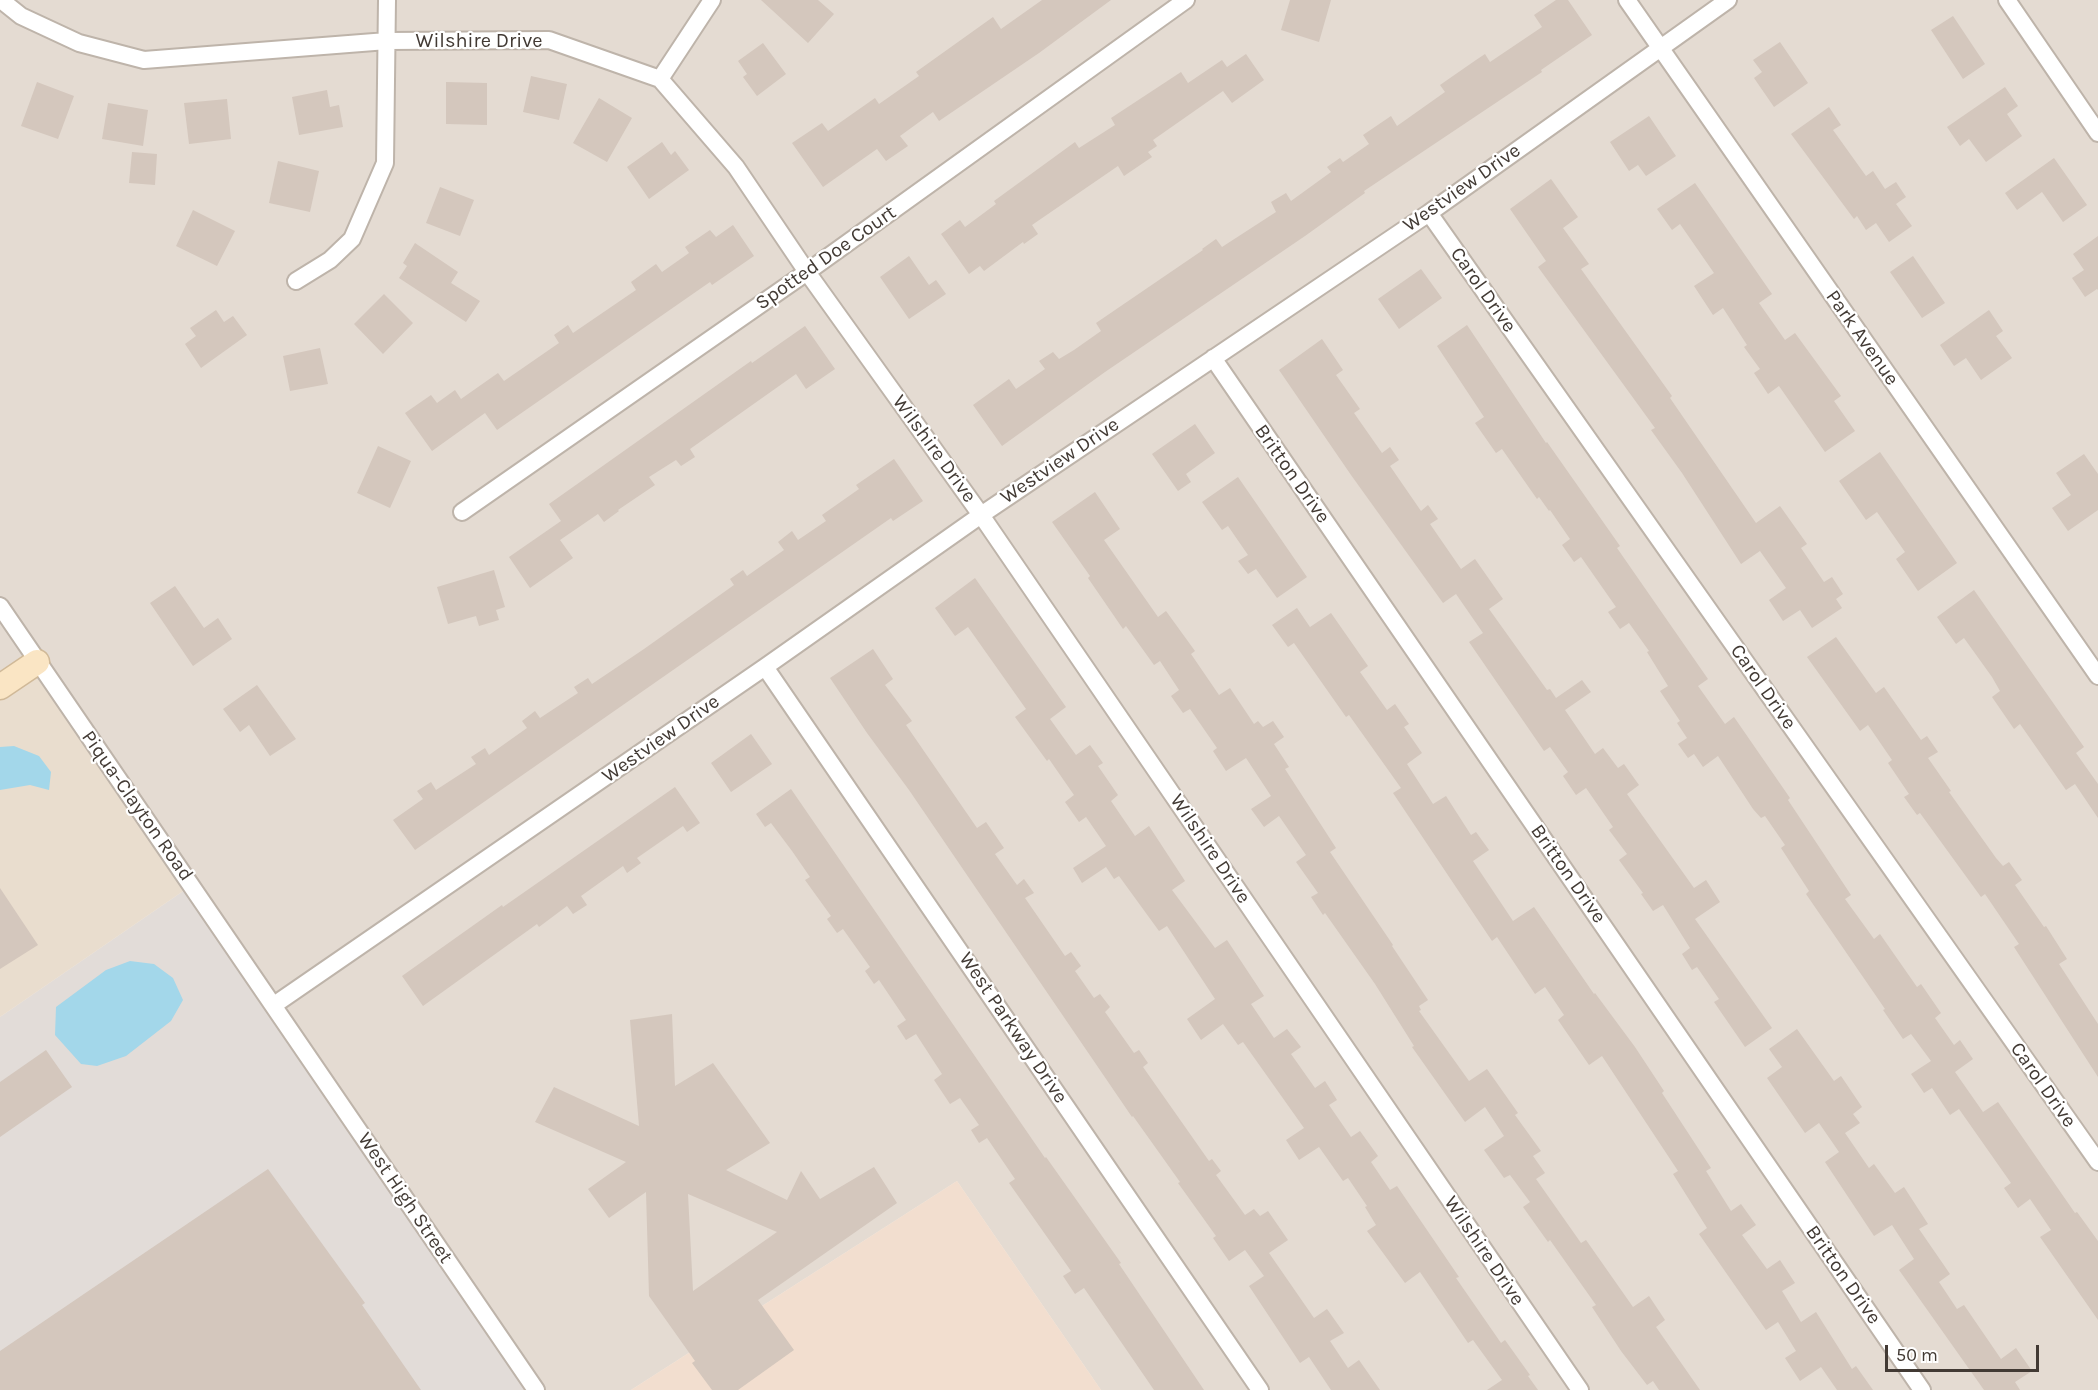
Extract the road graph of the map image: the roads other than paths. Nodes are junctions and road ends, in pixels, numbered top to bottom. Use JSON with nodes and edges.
{"nodes":[{"id":1,"x":1,"y":0,"type":"edge"},
{"id":2,"x":387,"y":0,"type":"edge"},
{"id":3,"x":712,"y":0,"type":"edge"},
{"id":4,"x":1186,"y":0,"type":"edge"},
{"id":5,"x":1626,"y":0,"type":"edge"},
{"id":6,"x":1728,"y":0,"type":"edge"},
{"id":7,"x":2007,"y":0,"type":"edge"},
{"id":8,"x":387,"y":41,"type":"junction"},
{"id":9,"x":1659,"y":47,"type":"junction"},
{"id":10,"x":660,"y":79,"type":"junction"},
{"id":11,"x":2098,"y":132,"type":"edge"},
{"id":12,"x":1429,"y":213,"type":"junction"},
{"id":13,"x":807,"y":272,"type":"junction"},
{"id":14,"x":296,"y":281,"type":"dead end"},
{"id":15,"x":1213,"y":358,"type":"junction"},
{"id":16,"x":462,"y":512,"type":"dead end"},
{"id":17,"x":981,"y":515,"type":"junction"},
{"id":18,"x":0,"y":606,"type":"edge"},
{"id":19,"x":38,"y":662,"type":"junction"},
{"id":20,"x":765,"y":667,"type":"junction"},
{"id":21,"x":2098,"y":676,"type":"edge"},
{"id":22,"x":0,"y":687,"type":"edge"},
{"id":23,"x":274,"y":1005,"type":"junction"},
{"id":24,"x":2098,"y":1162,"type":"edge"},
{"id":25,"x":536,"y":1390,"type":"edge"},
{"id":26,"x":1260,"y":1390,"type":"edge"},
{"id":27,"x":1580,"y":1390,"type":"edge"},
{"id":28,"x":1922,"y":1390,"type":"edge"}],
"edges":[{"from":1,"to":8,"type":"street","name":"Wilshire Drive"},
{"from":2,"to":8,"type":"street"},
{"from":3,"to":10,"type":"street"},
{"from":4,"to":13,"type":"street","name":"Spotted Doe Court"},
{"from":5,"to":9,"type":"street","name":"Park Avenue"},
{"from":6,"to":9,"type":"street","name":"Westview Drive"},
{"from":7,"to":11,"type":"street"},
{"from":8,"to":10,"type":"street","name":"Wilshire Drive"},
{"from":8,"to":14,"type":"street"},
{"from":9,"to":12,"type":"street","name":"Westview Drive"},
{"from":9,"to":21,"type":"street","name":"Park Avenue"},
{"from":10,"to":13,"type":"street","name":"Wilshire Drive"},
{"from":12,"to":15,"type":"street","name":"Westview Drive"},
{"from":12,"to":24,"type":"street","name":"Carol Drive"},
{"from":13,"to":16,"type":"street","name":"Spotted Doe Court"},
{"from":13,"to":17,"type":"street","name":"Wilshire Drive"},
{"from":15,"to":17,"type":"street","name":"Westview Drive"},
{"from":15,"to":28,"type":"street","name":"Britton Drive"},
{"from":17,"to":20,"type":"street","name":"Westview Drive"},
{"from":17,"to":27,"type":"street","name":"Wilshire Drive"},
{"from":18,"to":19,"type":"street","name":"Piqua-Clayton Road"},
{"from":19,"to":22,"type":"street"},
{"from":19,"to":23,"type":"street","name":"Piqua-Clayton Road"},
{"from":20,"to":23,"type":"street","name":"Westview Drive"},
{"from":20,"to":26,"type":"street","name":"West Parkway Drive"},
{"from":23,"to":25,"type":"street","name":"West High Street"}]}
